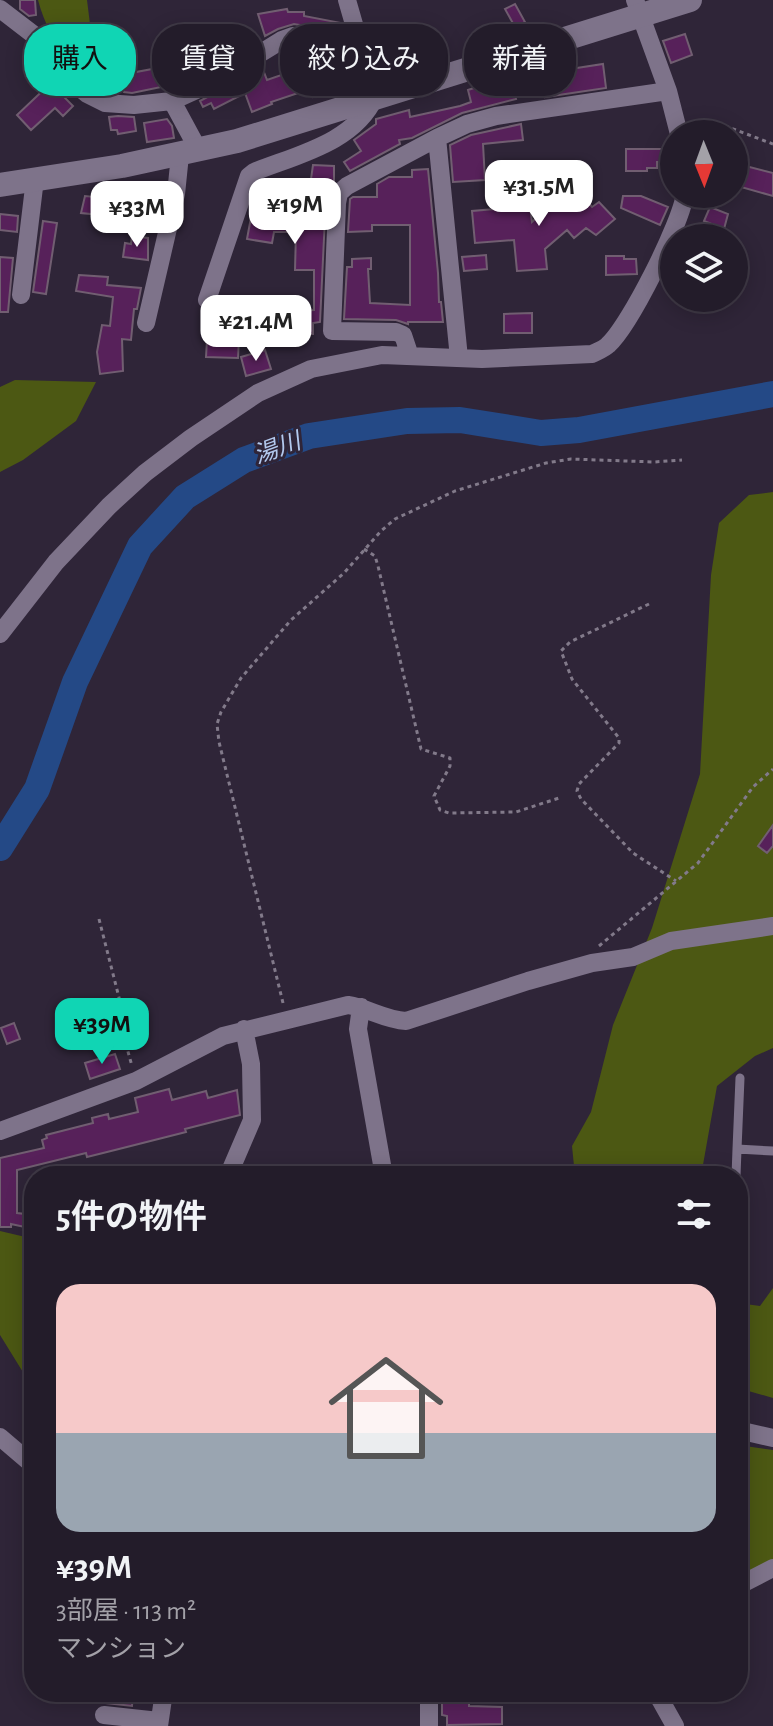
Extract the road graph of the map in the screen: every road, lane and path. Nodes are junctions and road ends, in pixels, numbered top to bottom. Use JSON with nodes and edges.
{"nodes":[{"id":1,"x":347,"y":0,"type":"edge"},
{"id":2,"x":690,"y":0,"type":"edge"},
{"id":3,"x":638,"y":8,"type":"edge"},
{"id":4,"x":0,"y":9,"type":"edge"},
{"id":5,"x":354,"y":24,"type":"edge"},
{"id":6,"x":280,"y":41,"type":"edge"},
{"id":7,"x":668,"y":91,"type":"junction"},
{"id":8,"x":375,"y":97,"type":"junction"},
{"id":9,"x":172,"y":101,"type":"junction"},
{"id":10,"x":675,"y":120,"type":"edge"},
{"id":11,"x":748,"y":135,"type":"edge"},
{"id":12,"x":437,"y":138,"type":"junction"},
{"id":13,"x":773,"y":144,"type":"edge"},
{"id":14,"x":190,"y":153,"type":"junction"},
{"id":15,"x":35,"y":179,"type":"junction"},
{"id":16,"x":0,"y":185,"type":"edge"},
{"id":17,"x":681,"y":208,"type":"edge"},
{"id":18,"x":21,"y":295,"type":"dead end"},
{"id":19,"x":207,"y":300,"type":"dead end"},
{"id":20,"x":146,"y":323,"type":"dead end"},
{"id":21,"x":410,"y":356,"type":"junction"},
{"id":22,"x":459,"y":358,"type":"junction"},
{"id":23,"x":682,"y":460,"type":"dead end"},
{"id":24,"x":364,"y":549,"type":"junction"},
{"id":25,"x":649,"y":604,"type":"dead end"},
{"id":26,"x":0,"y":634,"type":"edge"},
{"id":27,"x":773,"y":769,"type":"edge"},
{"id":28,"x":559,"y":798,"type":"dead end"},
{"id":29,"x":676,"y":881,"type":"junction"},
{"id":30,"x":99,"y":919,"type":"dead end"},
{"id":31,"x":773,"y":926,"type":"edge"},
{"id":32,"x":592,"y":963,"type":"junction"},
{"id":33,"x":361,"y":1007,"type":"junction"},
{"id":34,"x":287,"y":1019,"type":"junction"},
{"id":35,"x":244,"y":1029,"type":"junction"},
{"id":36,"x":740,"y":1078,"type":"dead end"},
{"id":37,"x":136,"y":1081,"type":"junction"},
{"id":38,"x":0,"y":1131,"type":"edge"},
{"id":39,"x":737,"y":1149,"type":"junction"},
{"id":40,"x":773,"y":1151,"type":"edge"},
{"id":41,"x":232,"y":1166,"type":"edge"},
{"id":42,"x":382,"y":1166,"type":"edge"},
{"id":43,"x":736,"y":1166,"type":"edge"},
{"id":44,"x":748,"y":1432,"type":"edge"},
{"id":45,"x":0,"y":1437,"type":"edge"},
{"id":46,"x":773,"y":1438,"type":"edge"},
{"id":47,"x":24,"y":1455,"type":"edge"},
{"id":48,"x":773,"y":1568,"type":"edge"},
{"id":49,"x":748,"y":1581,"type":"edge"},
{"id":50,"x":162,"y":1702,"type":"edge"},
{"id":51,"x":429,"y":1702,"type":"edge"},
{"id":52,"x":662,"y":1702,"type":"edge"},
{"id":53,"x":104,"y":1715,"type":"dead end"},
{"id":54,"x":159,"y":1723,"type":"edge"},
{"id":55,"x":429,"y":1726,"type":"edge"},
{"id":56,"x":675,"y":1726,"type":"edge"}],
"edges":[{"from":1,"to":5,"type":"street"},
{"from":2,"to":3,"type":"main road"},
{"from":3,"to":7,"type":"street"},
{"from":3,"to":8,"type":"main road"},
{"from":4,"to":9,"type":"street"},
{"from":6,"to":9,"type":"street"},
{"from":7,"to":10,"type":"street"},
{"from":7,"to":12,"type":"street"},
{"from":8,"to":14,"type":"main road"},
{"from":8,"to":19,"type":"street"},
{"from":9,"to":14,"type":"street"},
{"from":11,"to":13,"type":"path"},
{"from":12,"to":21,"type":"street"},
{"from":12,"to":22,"type":"street"},
{"from":14,"to":15,"type":"main road"},
{"from":14,"to":20,"type":"street"},
{"from":15,"to":16,"type":"main road"},
{"from":15,"to":18,"type":"street"},
{"from":17,"to":22,"type":"street"},
{"from":21,"to":22,"type":"street"},
{"from":21,"to":26,"type":"street"},
{"from":23,"to":24,"type":"path"},
{"from":24,"to":28,"type":"path"},
{"from":24,"to":34,"type":"path"},
{"from":25,"to":29,"type":"path"},
{"from":27,"to":29,"type":"path"},
{"from":29,"to":32,"type":"path"},
{"from":30,"to":37,"type":"path"},
{"from":31,"to":32,"type":"street"},
{"from":32,"to":33,"type":"street"},
{"from":33,"to":34,"type":"street"},
{"from":33,"to":42,"type":"street"},
{"from":34,"to":35,"type":"street"},
{"from":35,"to":37,"type":"street"},
{"from":35,"to":41,"type":"street"},
{"from":36,"to":39,"type":"lane"},
{"from":37,"to":38,"type":"street"},
{"from":39,"to":40,"type":"lane"},
{"from":39,"to":43,"type":"lane"},
{"from":44,"to":46,"type":"street"},
{"from":45,"to":47,"type":"street"},
{"from":48,"to":49,"type":"street"},
{"from":50,"to":54,"type":"street"},
{"from":51,"to":55,"type":"street"},
{"from":52,"to":56,"type":"street"},
{"from":53,"to":54,"type":"street"}]}
